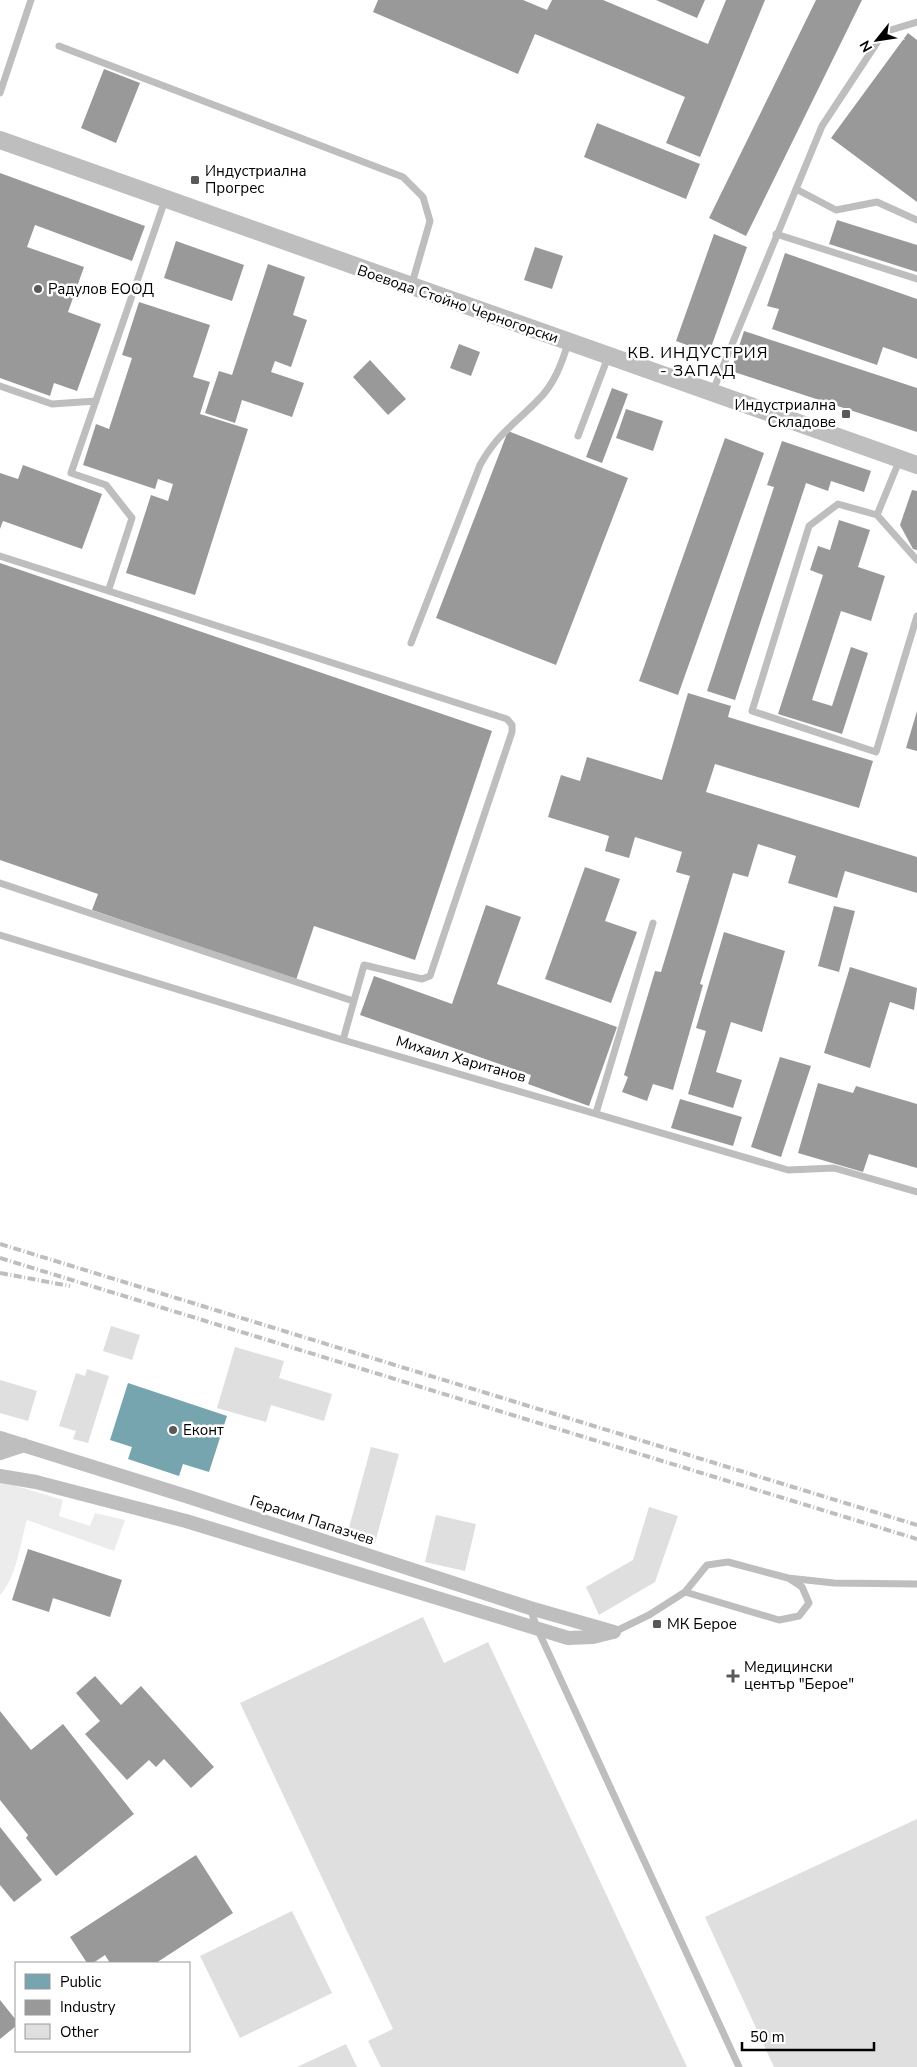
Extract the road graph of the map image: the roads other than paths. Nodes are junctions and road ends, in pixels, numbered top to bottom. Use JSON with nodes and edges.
{"nodes":[{"id":1,"x":31,"y":0,"type":"edge"},
{"id":2,"x":917,"y":22,"type":"edge"},
{"id":3,"x":59,"y":46,"type":"dead end"},
{"id":4,"x":0,"y":93,"type":"edge"},
{"id":5,"x":0,"y":140,"type":"edge"},
{"id":6,"x":796,"y":189,"type":"junction"},
{"id":7,"x":165,"y":200,"type":"junction"},
{"id":8,"x":917,"y":220,"type":"edge"},
{"id":9,"x":776,"y":234,"type":"junction"},
{"id":10,"x":917,"y":279,"type":"edge"},
{"id":11,"x":411,"y":287,"type":"junction"},
{"id":12,"x":568,"y":342,"type":"junction"},
{"id":13,"x":608,"y":357,"type":"junction"},
{"id":14,"x":0,"y":386,"type":"edge"},
{"id":15,"x":711,"y":393,"type":"junction"},
{"id":16,"x":96,"y":400,"type":"junction"},
{"id":17,"x":578,"y":436,"type":"dead end"},
{"id":18,"x":900,"y":459,"type":"junction"},
{"id":19,"x":917,"y":465,"type":"edge"},
{"id":20,"x":877,"y":515,"type":"junction"},
{"id":21,"x":0,"y":556,"type":"edge"},
{"id":22,"x":917,"y":560,"type":"edge"},
{"id":23,"x":109,"y":589,"type":"junction"},
{"id":24,"x":917,"y":616,"type":"edge"},
{"id":25,"x":411,"y":643,"type":"dead end"},
{"id":26,"x":0,"y":883,"type":"edge"},
{"id":27,"x":653,"y":923,"type":"dead end"},
{"id":28,"x":0,"y":935,"type":"edge"},
{"id":29,"x":353,"y":1001,"type":"junction"},
{"id":30,"x":343,"y":1040,"type":"junction"},
{"id":31,"x":596,"y":1113,"type":"junction"},
{"id":32,"x":917,"y":1192,"type":"edge"},
{"id":33,"x":0,"y":1438,"type":"edge"},
{"id":34,"x":24,"y":1446,"type":"junction"},
{"id":35,"x":0,"y":1453,"type":"edge"},
{"id":36,"x":0,"y":1476,"type":"edge"},
{"id":37,"x":189,"y":1497,"type":"junction"},
{"id":38,"x":186,"y":1521,"type":"junction"},
{"id":39,"x":788,"y":1578,"type":"junction"},
{"id":40,"x":917,"y":1584,"type":"edge"},
{"id":41,"x":685,"y":1592,"type":"junction"},
{"id":42,"x":530,"y":1608,"type":"junction"},
{"id":43,"x":537,"y":1628,"type":"junction"},
{"id":44,"x":614,"y":1632,"type":"junction"},
{"id":45,"x":739,"y":2067,"type":"edge"}],
"edges":[{"from":1,"to":4,"type":"lane"},
{"from":2,"to":6,"type":"lane"},
{"from":3,"to":11,"type":"lane"},
{"from":5,"to":7,"type":"street","name":"Воевода Стойно Черногорски"},
{"from":6,"to":8,"type":"lane"},
{"from":6,"to":9,"type":"lane"},
{"from":7,"to":11,"type":"street","name":"Воевода Стойно Черногорски"},
{"from":7,"to":16,"type":"lane"},
{"from":9,"to":10,"type":"lane"},
{"from":9,"to":15,"type":"lane"},
{"from":11,"to":12,"type":"street","name":"Воевода Стойно Черногорски"},
{"from":12,"to":13,"type":"street","name":"Воевода Стойно Черногорски"},
{"from":12,"to":25,"type":"lane"},
{"from":13,"to":15,"type":"street","name":"Воевода Стойно Черногорски"},
{"from":13,"to":17,"type":"lane"},
{"from":14,"to":16,"type":"lane"},
{"from":15,"to":18,"type":"street","name":"Воевода Стойно Черногорски"},
{"from":16,"to":23,"type":"lane"},
{"from":18,"to":19,"type":"street","name":"Воевода Стойно Черногорски"},
{"from":18,"to":20,"type":"lane"},
{"from":20,"to":22,"type":"lane"},
{"from":20,"to":24,"type":"lane"},
{"from":21,"to":23,"type":"lane"},
{"from":23,"to":29,"type":"lane"},
{"from":26,"to":29,"type":"lane"},
{"from":27,"to":31,"type":"lane"},
{"from":28,"to":30,"type":"lane","name":"Михаил Хаританов"},
{"from":29,"to":30,"type":"lane"},
{"from":30,"to":31,"type":"lane","name":"Михаил Хаританов"},
{"from":31,"to":32,"type":"lane","name":"Михаил Хаританов"},
{"from":33,"to":34,"type":"street","name":"Герасим Папазчев"},
{"from":34,"to":35,"type":"street"},
{"from":34,"to":37,"type":"street","name":"Герасим Папазчев"},
{"from":36,"to":38,"type":"street"},
{"from":37,"to":38,"type":"street"},
{"from":37,"to":42,"type":"street","name":"Герасим Папазчев"},
{"from":38,"to":43,"type":"street"},
{"from":39,"to":40,"type":"lane"},
{"from":39,"to":41,"type":"lane"},
{"from":39,"to":41,"type":"lane"},
{"from":41,"to":44,"type":"lane"},
{"from":42,"to":43,"type":"lane"},
{"from":42,"to":44,"type":"street","name":"Герасим Папазчев"},
{"from":43,"to":44,"type":"street"},
{"from":43,"to":45,"type":"lane"}]}
